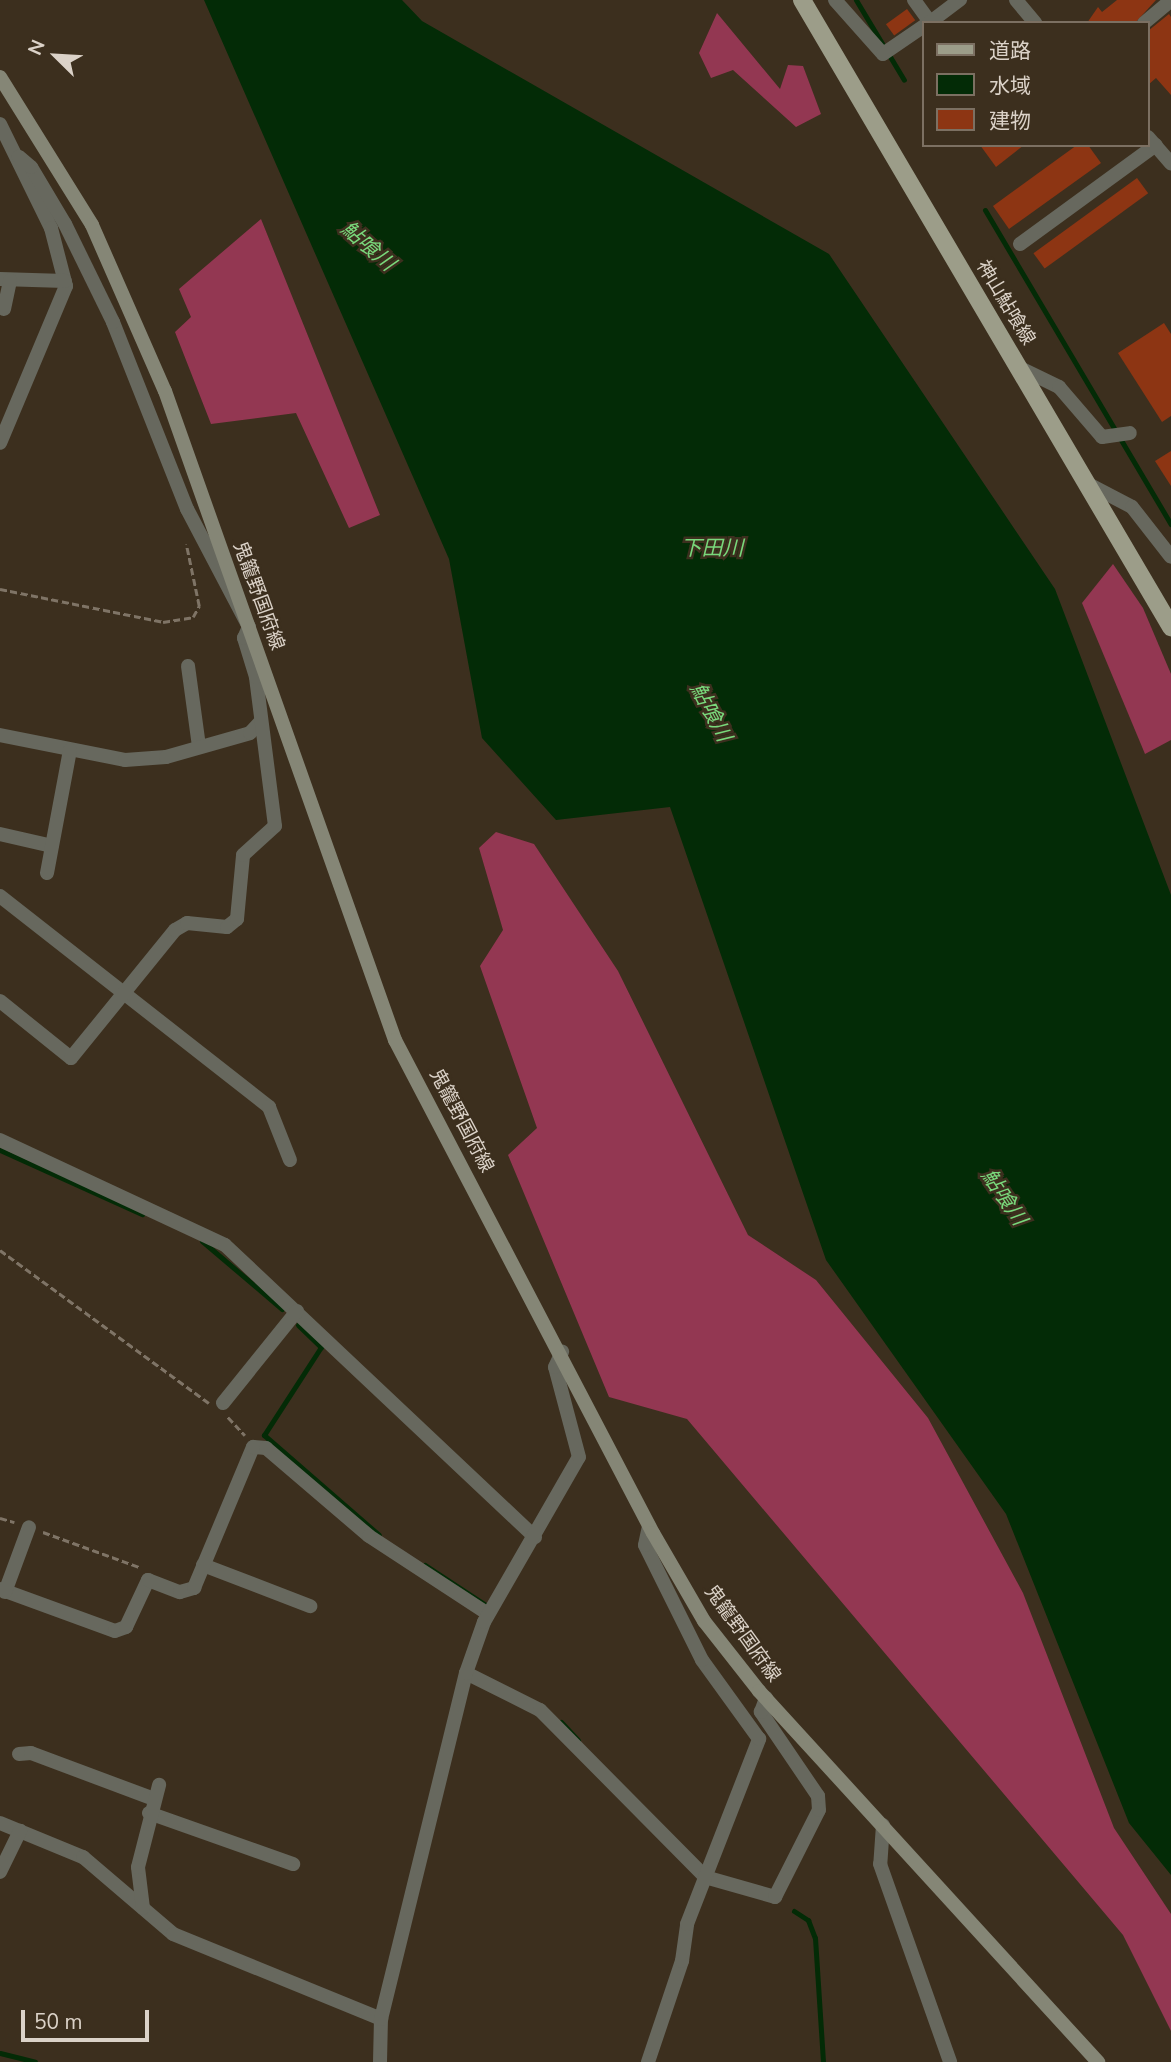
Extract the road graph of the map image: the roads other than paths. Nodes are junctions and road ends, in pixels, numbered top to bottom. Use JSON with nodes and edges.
{"nodes":[{"id":1,"x":802,"y":0,"type":"edge"},
{"id":2,"x":835,"y":0,"type":"edge"},
{"id":3,"x":914,"y":0,"type":"edge"},
{"id":4,"x":960,"y":0,"type":"edge"},
{"id":5,"x":1016,"y":0,"type":"edge"},
{"id":6,"x":1171,"y":0,"type":"edge"},
{"id":7,"x":929,"y":21,"type":"edge"},
{"id":8,"x":931,"y":21,"type":"edge"},
{"id":9,"x":1033,"y":21,"type":"edge"},
{"id":10,"x":1146,"y":21,"type":"edge"},
{"id":11,"x":922,"y":27,"type":"edge"},
{"id":12,"x":0,"y":77,"type":"edge"},
{"id":13,"x":0,"y":124,"type":"edge"},
{"id":14,"x":1152,"y":141,"type":"edge"},
{"id":15,"x":1144,"y":147,"type":"edge"},
{"id":16,"x":19,"y":157,"type":"junction"},
{"id":17,"x":1171,"y":163,"type":"edge"},
{"id":18,"x":1020,"y":244,"type":"dead end"},
{"id":19,"x":5,"y":280,"type":"edge"},
{"id":20,"x":65,"y":281,"type":"junction"},
{"id":21,"x":4,"y":309,"type":"dead end"},
{"id":22,"x":1018,"y":367,"type":"junction"},
{"id":23,"x":1130,"y":433,"type":"dead end"},
{"id":24,"x":0,"y":443,"type":"edge"},
{"id":25,"x":1090,"y":485,"type":"junction"},
{"id":26,"x":1171,"y":557,"type":"edge"},
{"id":27,"x":1153,"y":596,"type":"junction"},
{"id":28,"x":1171,"y":606,"type":"edge"},
{"id":29,"x":1171,"y":626,"type":"edge"},
{"id":30,"x":249,"y":627,"type":"junction"},
{"id":31,"x":188,"y":666,"type":"dead end"},
{"id":32,"x":261,"y":721,"type":"junction"},
{"id":33,"x":0,"y":735,"type":"edge"},
{"id":34,"x":199,"y":746,"type":"junction"},
{"id":35,"x":70,"y":750,"type":"junction"},
{"id":36,"x":0,"y":834,"type":"edge"},
{"id":37,"x":52,"y":846,"type":"junction"},
{"id":38,"x":47,"y":873,"type":"dead end"},
{"id":39,"x":0,"y":896,"type":"edge"},
{"id":40,"x":123,"y":992,"type":"junction"},
{"id":41,"x":0,"y":1002,"type":"edge"},
{"id":42,"x":0,"y":1140,"type":"edge"},
{"id":43,"x":290,"y":1160,"type":"dead end"},
{"id":44,"x":297,"y":1311,"type":"junction"},
{"id":45,"x":562,"y":1352,"type":"junction"},
{"id":46,"x":221,"y":1408,"type":"road end"},
{"id":47,"x":29,"y":1527,"type":"road end"},
{"id":48,"x":649,"y":1527,"type":"junction"},
{"id":49,"x":535,"y":1537,"type":"junction"},
{"id":50,"x":203,"y":1565,"type":"junction"},
{"id":51,"x":3,"y":1590,"type":"edge"},
{"id":52,"x":310,"y":1606,"type":"dead end"},
{"id":53,"x":488,"y":1614,"type":"junction"},
{"id":54,"x":466,"y":1673,"type":"junction"},
{"id":55,"x":766,"y":1698,"type":"junction"},
{"id":56,"x":19,"y":1754,"type":"dead end"},
{"id":57,"x":154,"y":1799,"type":"junction"},
{"id":58,"x":0,"y":1823,"type":"edge"},
{"id":59,"x":883,"y":1825,"type":"junction"},
{"id":60,"x":20,"y":1831,"type":"junction"},
{"id":61,"x":293,"y":1864,"type":"dead end"},
{"id":62,"x":0,"y":1872,"type":"edge"},
{"id":63,"x":705,"y":1877,"type":"junction"},
{"id":64,"x":143,"y":1908,"type":"junction"},
{"id":65,"x":381,"y":2019,"type":"junction"},
{"id":66,"x":380,"y":2062,"type":"edge"},
{"id":67,"x":648,"y":2062,"type":"edge"},
{"id":68,"x":950,"y":2062,"type":"edge"},
{"id":69,"x":1098,"y":2062,"type":"edge"}],
"edges":[{"from":1,"to":22,"type":"main road","name":"神山鮎喰線"},
{"from":2,"to":11,"type":"street"},
{"from":3,"to":7,"type":"street"},
{"from":4,"to":8,"type":"street"},
{"from":5,"to":9,"type":"street"},
{"from":6,"to":10,"type":"street"},
{"from":12,"to":30,"type":"main road","name":"鬼籠野国府線"},
{"from":13,"to":16,"type":"street"},
{"from":14,"to":17,"type":"street"},
{"from":15,"to":18,"type":"street"},
{"from":16,"to":20,"type":"street"},
{"from":16,"to":30,"type":"street"},
{"from":19,"to":20,"type":"street"},
{"from":19,"to":21,"type":"street"},
{"from":20,"to":24,"type":"street"},
{"from":22,"to":23,"type":"street"},
{"from":22,"to":25,"type":"main road","name":"神山鮎喰線"},
{"from":25,"to":26,"type":"street"},
{"from":25,"to":27,"type":"main road","name":"神山鮎喰線"},
{"from":27,"to":28,"type":"street"},
{"from":27,"to":29,"type":"main road","name":"神山鮎喰線"},
{"from":30,"to":32,"type":"street"},
{"from":30,"to":45,"type":"main road","name":"鬼籠野国府線"},
{"from":31,"to":34,"type":"street"},
{"from":32,"to":34,"type":"street"},
{"from":32,"to":40,"type":"street"},
{"from":33,"to":35,"type":"street"},
{"from":34,"to":35,"type":"street"},
{"from":35,"to":37,"type":"street"},
{"from":36,"to":37,"type":"street"},
{"from":37,"to":38,"type":"street"},
{"from":39,"to":40,"type":"street"},
{"from":40,"to":41,"type":"street"},
{"from":40,"to":43,"type":"street"},
{"from":42,"to":44,"type":"street"},
{"from":44,"to":46,"type":"street"},
{"from":44,"to":49,"type":"street"},
{"from":45,"to":48,"type":"main road","name":"鬼籠野国府線"},
{"from":45,"to":49,"type":"street"},
{"from":47,"to":51,"type":"street"},
{"from":48,"to":55,"type":"main road","name":"鬼籠野国府線"},
{"from":48,"to":63,"type":"street"},
{"from":49,"to":53,"type":"street"},
{"from":50,"to":51,"type":"street"},
{"from":50,"to":52,"type":"street"},
{"from":50,"to":53,"type":"street"},
{"from":53,"to":54,"type":"street"},
{"from":54,"to":63,"type":"street"},
{"from":54,"to":65,"type":"street"},
{"from":55,"to":59,"type":"main road","name":"鬼籠野国府線"},
{"from":55,"to":63,"type":"street"},
{"from":56,"to":57,"type":"street"},
{"from":57,"to":61,"type":"street"},
{"from":57,"to":64,"type":"street"},
{"from":58,"to":60,"type":"street"},
{"from":59,"to":68,"type":"street"},
{"from":59,"to":69,"type":"main road","name":"鬼籠野国府線"},
{"from":60,"to":62,"type":"street"},
{"from":60,"to":64,"type":"street"},
{"from":63,"to":67,"type":"street"},
{"from":64,"to":65,"type":"street"},
{"from":65,"to":66,"type":"street"}]}
